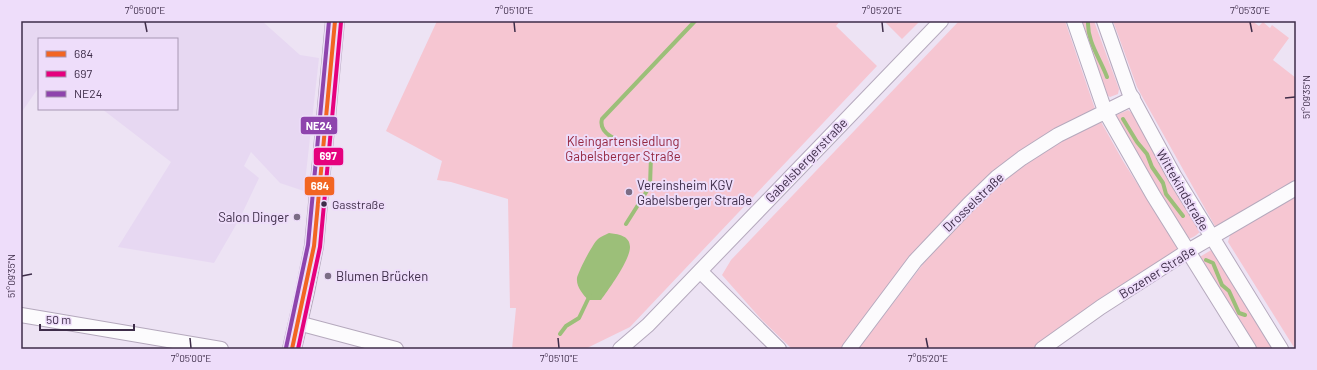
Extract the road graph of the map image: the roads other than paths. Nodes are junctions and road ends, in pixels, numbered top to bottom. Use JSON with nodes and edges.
{"nodes":[{"id":1,"x":335,"y":21,"type":"edge"},
{"id":2,"x":941,"y":21,"type":"edge"},
{"id":3,"x":1074,"y":21,"type":"edge"},
{"id":4,"x":1104,"y":21,"type":"edge"},
{"id":5,"x":1132,"y":98,"type":"junction"},
{"id":6,"x":1105,"y":111,"type":"junction"},
{"id":7,"x":1296,"y":188,"type":"edge"},
{"id":8,"x":1211,"y":238,"type":"junction"},
{"id":9,"x":1188,"y":251,"type":"junction"},
{"id":10,"x":700,"y":271,"type":"junction"},
{"id":11,"x":21,"y":315,"type":"edge"},
{"id":12,"x":298,"y":323,"type":"junction"},
{"id":13,"x":221,"y":349,"type":"edge"},
{"id":14,"x":292,"y":349,"type":"edge"},
{"id":15,"x":396,"y":349,"type":"edge"},
{"id":16,"x":620,"y":349,"type":"edge"},
{"id":17,"x":779,"y":349,"type":"edge"},
{"id":18,"x":849,"y":349,"type":"edge"},
{"id":19,"x":1042,"y":349,"type":"edge"},
{"id":20,"x":1249,"y":349,"type":"edge"},
{"id":21,"x":1281,"y":349,"type":"edge"}],
"edges":[{"from":1,"to":12,"type":"main road"},
{"from":2,"to":10,"type":"street","name":"Gabelsbergerstraße"},
{"from":3,"to":6,"type":"street","name":"Wittekindstraße"},
{"from":4,"to":5,"type":"street","name":"Wittekindstraße"},
{"from":5,"to":6,"type":"street","name":"Drosselstraße"},
{"from":5,"to":8,"type":"street","name":"Wittekindstraße"},
{"from":6,"to":9,"type":"street","name":"Wittekindstraße"},
{"from":6,"to":18,"type":"street","name":"Drosselstraße"},
{"from":7,"to":8,"type":"street","name":"Bozener Straße"},
{"from":8,"to":9,"type":"street","name":"Bozener Straße"},
{"from":8,"to":21,"type":"street","name":"Wittekindstraße"},
{"from":9,"to":19,"type":"street","name":"Bozener Straße"},
{"from":9,"to":20,"type":"street","name":"Wittekindstraße"},
{"from":10,"to":16,"type":"street","name":"Gabelsbergerstraße"},
{"from":10,"to":17,"type":"street"},
{"from":11,"to":13,"type":"street"},
{"from":12,"to":14,"type":"main road"},
{"from":12,"to":15,"type":"street"}]}
